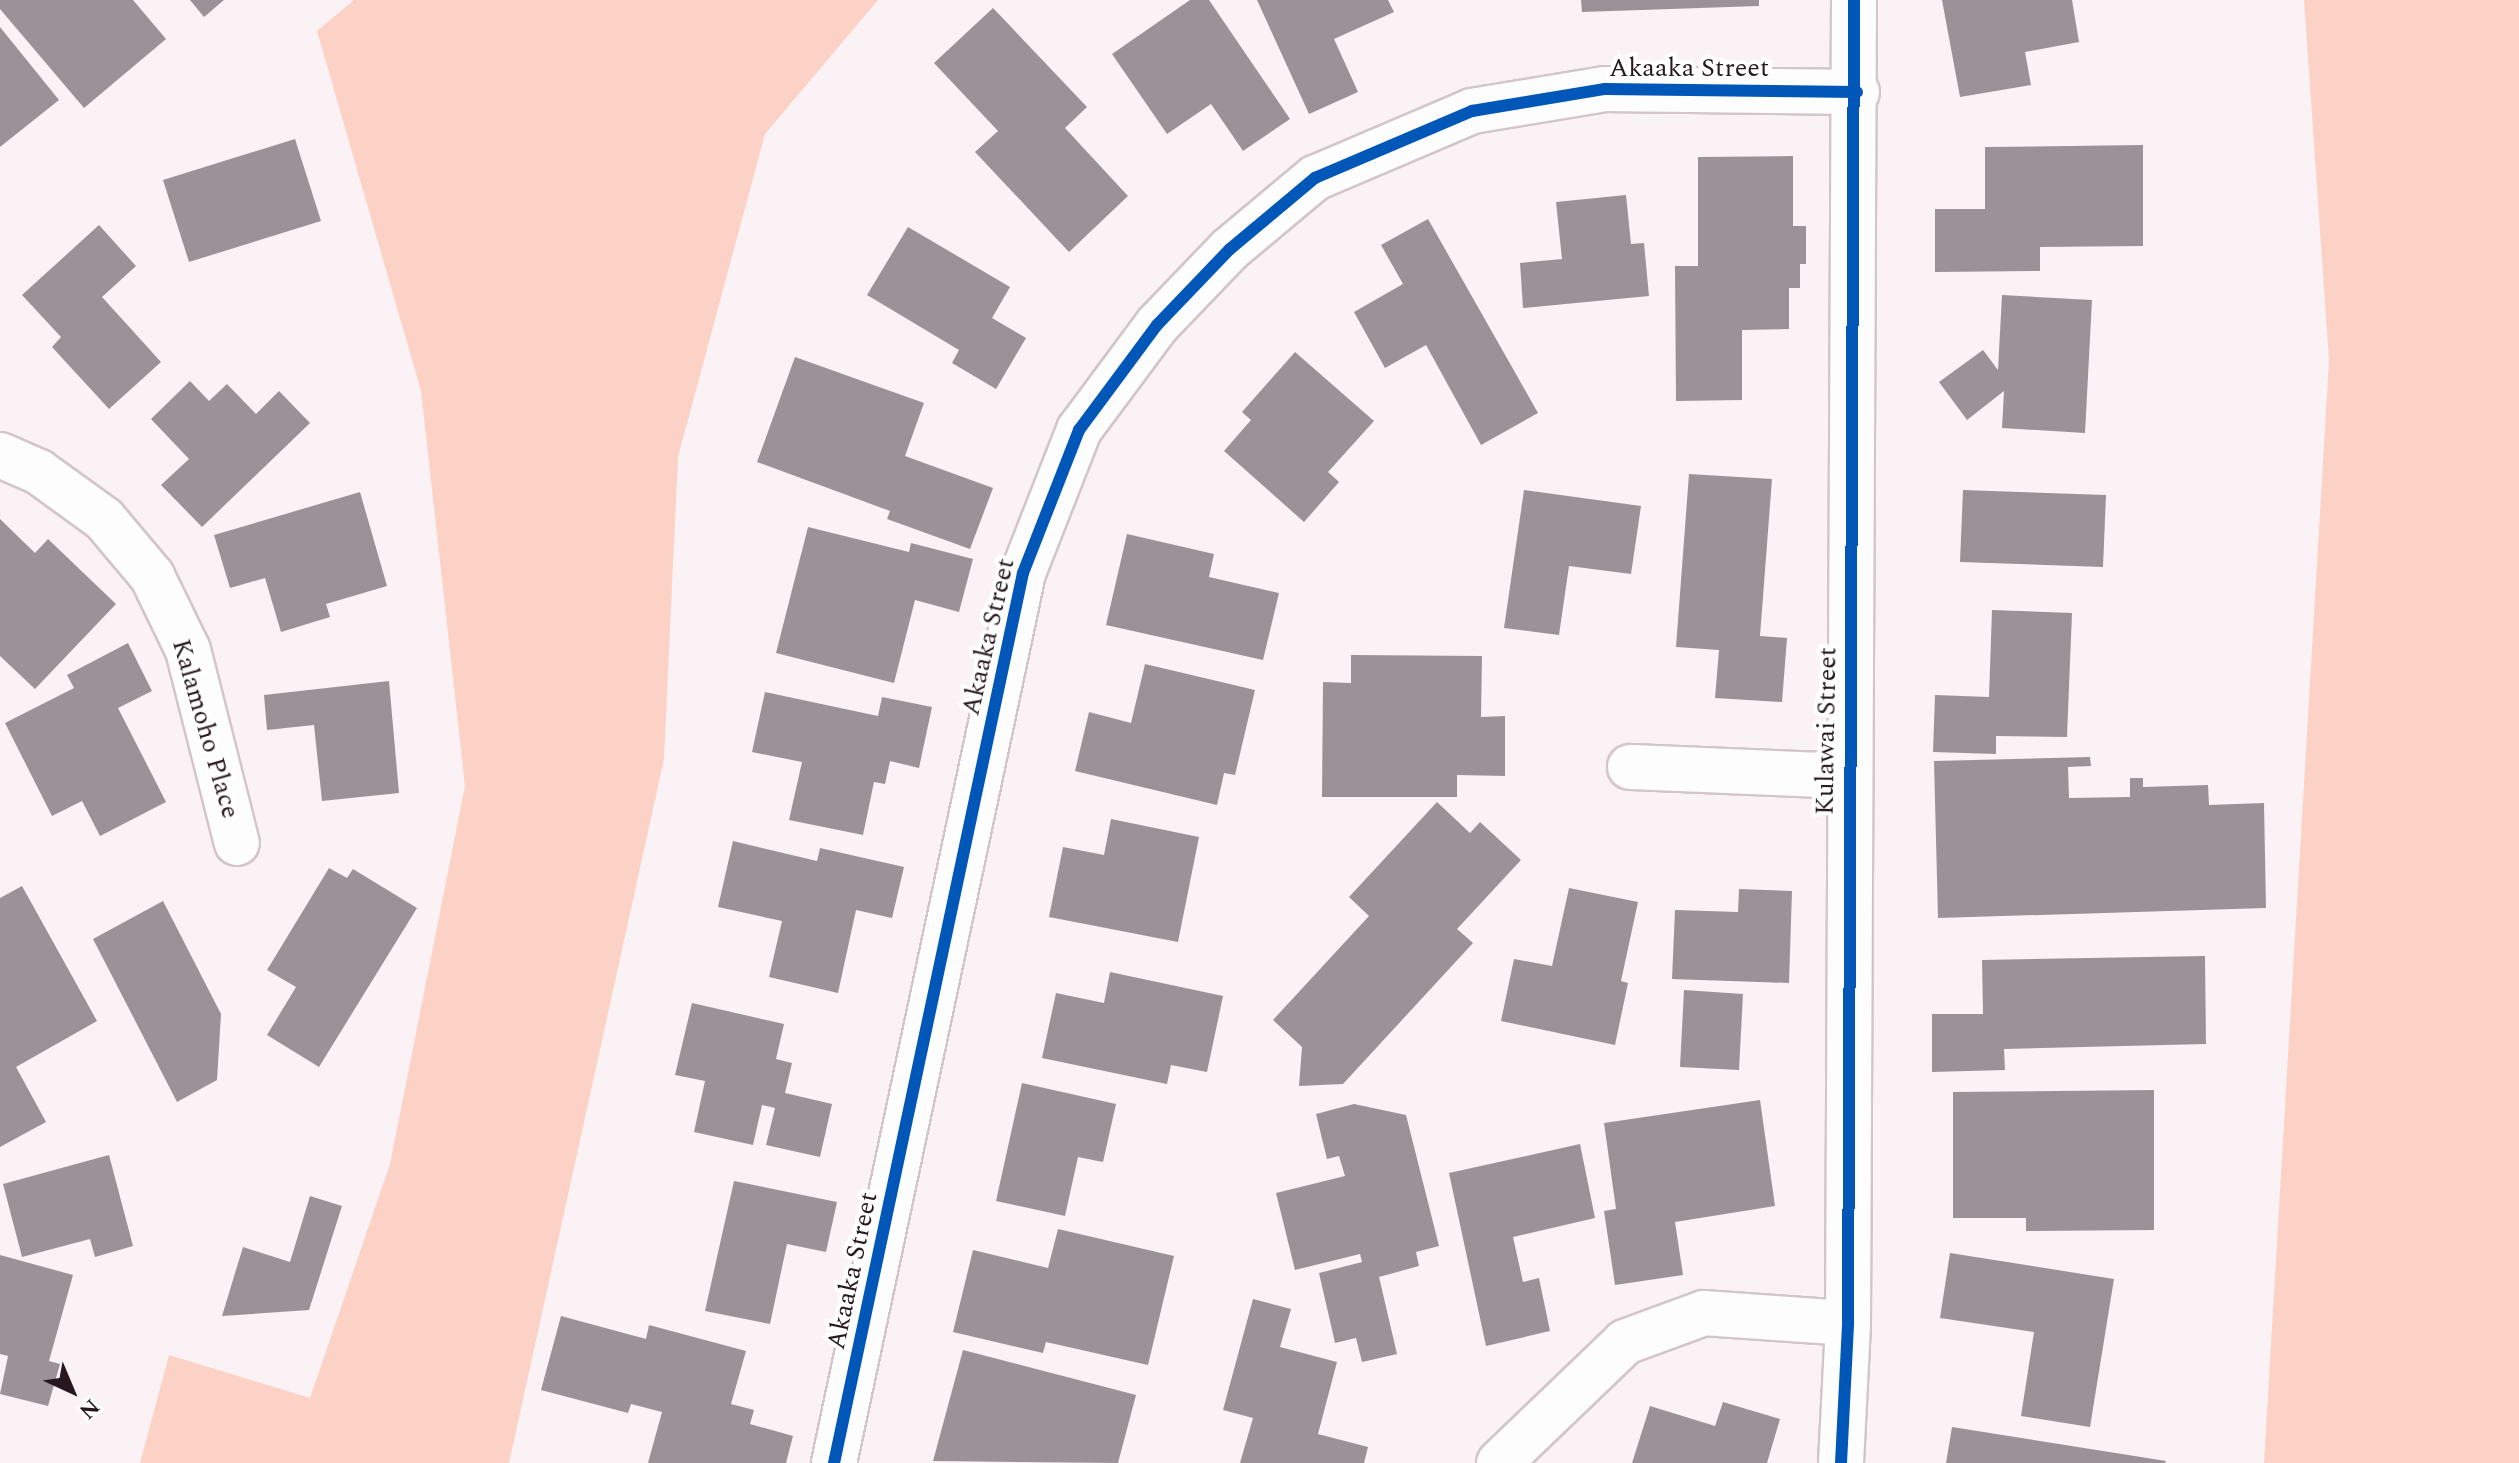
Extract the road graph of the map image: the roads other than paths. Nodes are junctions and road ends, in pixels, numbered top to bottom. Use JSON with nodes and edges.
{"nodes":[{"id":1,"x":1854,"y":0,"type":"edge"},
{"id":2,"x":1857,"y":92,"type":"junction"},
{"id":3,"x":0,"y":455,"type":"edge"},
{"id":4,"x":1630,"y":767,"type":"dead end"},
{"id":5,"x":1848,"y":776,"type":"junction"},
{"id":6,"x":237,"y":843,"type":"dead end"},
{"id":7,"x":1848,"y":1323,"type":"junction"},
{"id":8,"x":834,"y":1463,"type":"edge"},
{"id":9,"x":1499,"y":1463,"type":"edge"},
{"id":10,"x":1841,"y":1463,"type":"edge"}],
"edges":[{"from":1,"to":2,"type":"street","name":"Kulawai Street"},
{"from":2,"to":5,"type":"street","name":"Kulawai Street"},
{"from":2,"to":8,"type":"street","name":"Akaaka Street"},
{"from":3,"to":6,"type":"street","name":"Kalamoho Place"},
{"from":4,"to":5,"type":"street"},
{"from":5,"to":7,"type":"street","name":"Kulawai Street"},
{"from":7,"to":9,"type":"street"},
{"from":7,"to":10,"type":"street","name":"Kulawai Street"}]}
